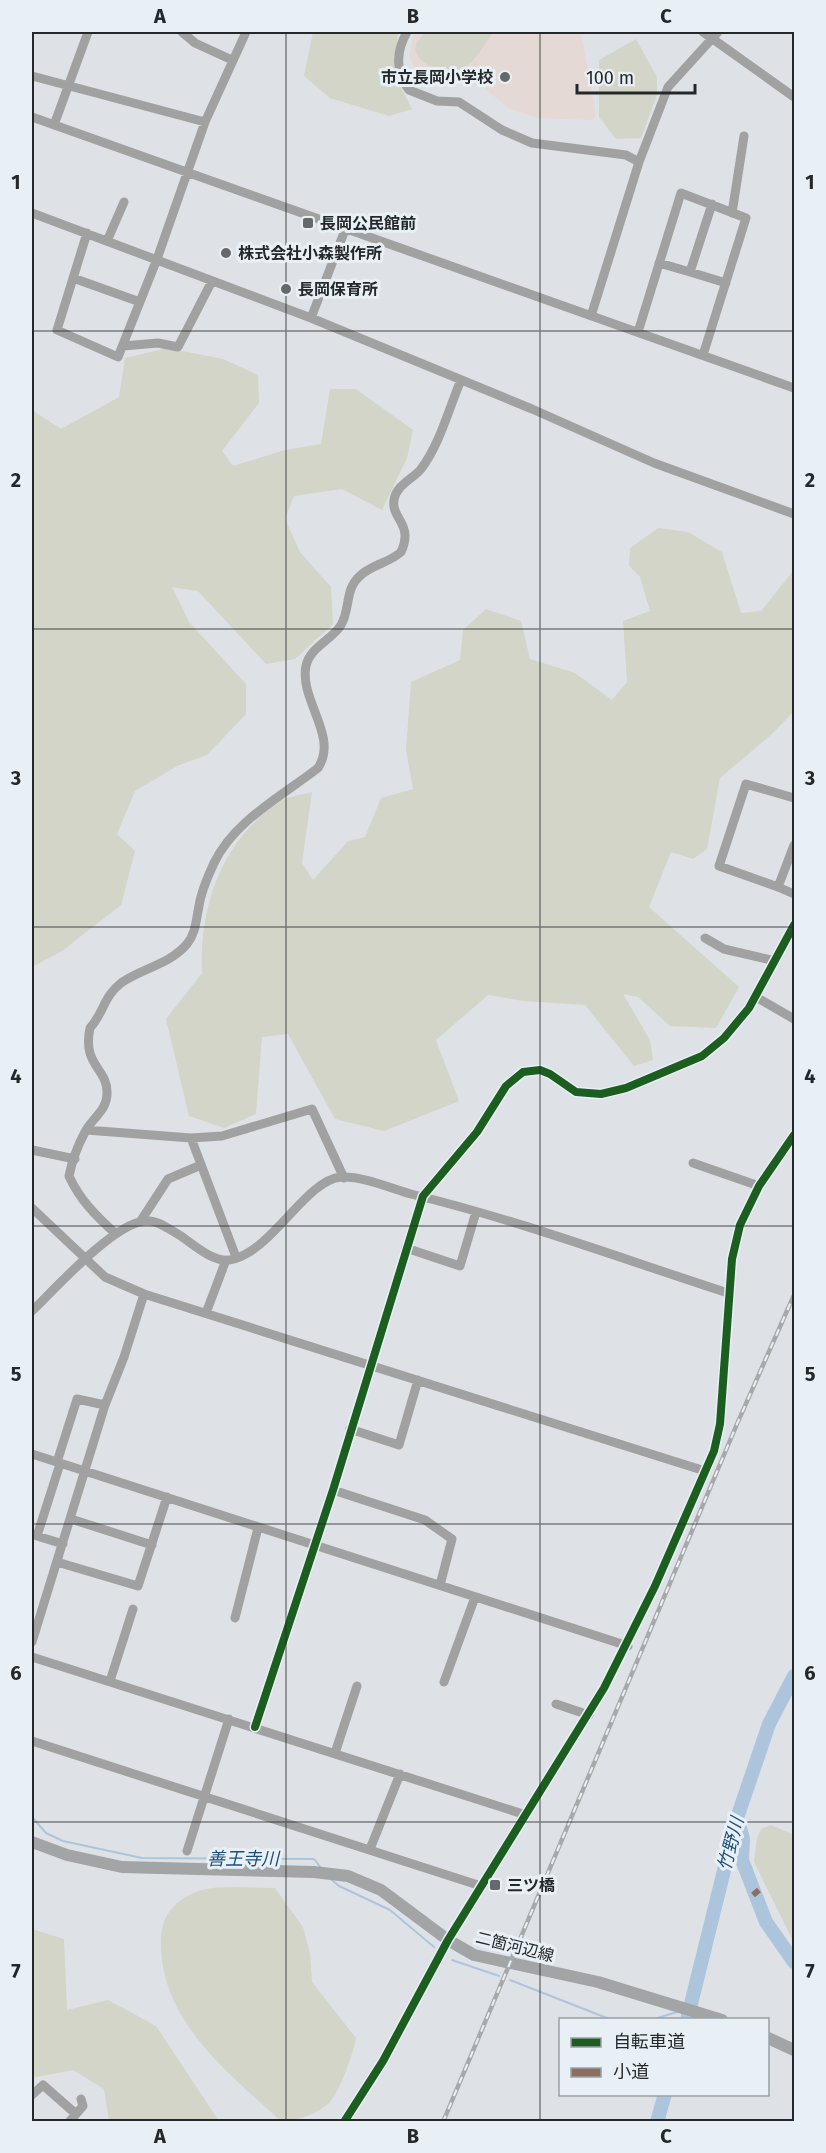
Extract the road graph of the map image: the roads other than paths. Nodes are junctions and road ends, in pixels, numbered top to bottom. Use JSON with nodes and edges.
{"nodes":[{"id":1,"x":88,"y":32,"type":"edge"},
{"id":2,"x":182,"y":32,"type":"edge"},
{"id":3,"x":246,"y":32,"type":"edge"},
{"id":4,"x":407,"y":32,"type":"edge"},
{"id":5,"x":711,"y":34,"type":"edge"},
{"id":6,"x":231,"y":60,"type":"junction"},
{"id":7,"x":32,"y":76,"type":"edge"},
{"id":8,"x":68,"y":86,"type":"junction"},
{"id":9,"x":794,"y":97,"type":"edge"},
{"id":10,"x":32,"y":117,"type":"edge"},
{"id":11,"x":205,"y":122,"type":"junction"},
{"id":12,"x":54,"y":125,"type":"junction"},
{"id":13,"x":744,"y":136,"type":"dead end"},
{"id":14,"x":639,"y":162,"type":"junction"},
{"id":15,"x":187,"y":173,"type":"junction"},
{"id":16,"x":124,"y":202,"type":"dead end"},
{"id":17,"x":711,"y":204,"type":"junction"},
{"id":18,"x":32,"y":213,"type":"edge"},
{"id":19,"x":732,"y":213,"type":"junction"},
{"id":20,"x":345,"y":230,"type":"junction"},
{"id":21,"x":87,"y":233,"type":"junction"},
{"id":22,"x":107,"y":241,"type":"junction"},
{"id":23,"x":157,"y":259,"type":"junction"},
{"id":24,"x":659,"y":263,"type":"junction"},
{"id":25,"x":690,"y":272,"type":"junction"},
{"id":26,"x":74,"y":278,"type":"junction"},
{"id":27,"x":212,"y":281,"type":"junction"},
{"id":28,"x":726,"y":283,"type":"junction"},
{"id":29,"x":140,"y":302,"type":"junction"},
{"id":30,"x":591,"y":316,"type":"junction"},
{"id":31,"x":311,"y":318,"type":"junction"},
{"id":32,"x":638,"y":332,"type":"junction"},
{"id":33,"x":123,"y":345,"type":"junction"},
{"id":34,"x":703,"y":356,"type":"junction"},
{"id":35,"x":461,"y":380,"type":"junction"},
{"id":36,"x":795,"y":388,"type":"edge"},
{"id":37,"x":795,"y":514,"type":"edge"},
{"id":38,"x":795,"y":798,"type":"edge"},
{"id":39,"x":795,"y":845,"type":"edge"},
{"id":40,"x":778,"y":887,"type":"junction"},
{"id":41,"x":795,"y":894,"type":"edge"},
{"id":42,"x":795,"y":925,"type":"edge"},
{"id":43,"x":705,"y":938,"type":"dead end"},
{"id":44,"x":775,"y":961,"type":"junction"},
{"id":45,"x":756,"y":997,"type":"junction"},
{"id":46,"x":795,"y":1019,"type":"edge"},
{"id":47,"x":86,"y":1130,"type":"junction"},
{"id":48,"x":795,"y":1136,"type":"edge"},
{"id":49,"x":191,"y":1138,"type":"junction"},
{"id":50,"x":32,"y":1150,"type":"edge"},
{"id":51,"x":75,"y":1159,"type":"junction"},
{"id":52,"x":693,"y":1163,"type":"dead end"},
{"id":53,"x":201,"y":1165,"type":"junction"},
{"id":54,"x":344,"y":1178,"type":"junction"},
{"id":55,"x":759,"y":1186,"type":"junction"},
{"id":56,"x":423,"y":1196,"type":"junction"},
{"id":57,"x":32,"y":1208,"type":"edge"},
{"id":58,"x":476,"y":1212,"type":"junction"},
{"id":59,"x":140,"y":1222,"type":"junction"},
{"id":60,"x":116,"y":1234,"type":"junction"},
{"id":61,"x":406,"y":1248,"type":"junction"},
{"id":62,"x":231,"y":1258,"type":"junction"},
{"id":63,"x":85,"y":1260,"type":"junction"},
{"id":64,"x":728,"y":1293,"type":"junction"},
{"id":65,"x":144,"y":1294,"type":"junction"},
{"id":66,"x":32,"y":1311,"type":"edge"},
{"id":67,"x":206,"y":1313,"type":"junction"},
{"id":68,"x":371,"y":1364,"type":"junction"},
{"id":69,"x":418,"y":1380,"type":"junction"},
{"id":70,"x":105,"y":1405,"type":"junction"},
{"id":71,"x":350,"y":1429,"type":"junction"},
{"id":72,"x":32,"y":1454,"type":"edge"},
{"id":73,"x":58,"y":1463,"type":"junction"},
{"id":74,"x":85,"y":1471,"type":"junction"},
{"id":75,"x":705,"y":1471,"type":"junction"},
{"id":76,"x":333,"y":1490,"type":"junction"},
{"id":77,"x":167,"y":1497,"type":"junction"},
{"id":78,"x":71,"y":1519,"type":"junction"},
{"id":79,"x":258,"y":1528,"type":"junction"},
{"id":80,"x":63,"y":1544,"type":"junction"},
{"id":81,"x":152,"y":1545,"type":"junction"},
{"id":82,"x":313,"y":1546,"type":"junction"},
{"id":83,"x":57,"y":1562,"type":"junction"},
{"id":84,"x":440,"y":1585,"type":"junction"},
{"id":85,"x":475,"y":1597,"type":"junction"},
{"id":86,"x":133,"y":1609,"type":"dead end"},
{"id":87,"x":235,"y":1618,"type":"dead end"},
{"id":88,"x":32,"y":1642,"type":"edge"},
{"id":89,"x":628,"y":1646,"type":"junction"},
{"id":90,"x":32,"y":1657,"type":"edge"},
{"id":91,"x":110,"y":1681,"type":"junction"},
{"id":92,"x":444,"y":1682,"type":"dead end"},
{"id":93,"x":357,"y":1686,"type":"dead end"},
{"id":94,"x":556,"y":1704,"type":"dead end"},
{"id":95,"x":589,"y":1714,"type":"junction"},
{"id":96,"x":229,"y":1719,"type":"junction"},
{"id":97,"x":255,"y":1727,"type":"junction"},
{"id":98,"x":32,"y":1741,"type":"edge"},
{"id":99,"x":335,"y":1753,"type":"junction"},
{"id":100,"x":400,"y":1774,"type":"junction"},
{"id":101,"x":204,"y":1796,"type":"junction"},
{"id":102,"x":526,"y":1815,"type":"junction"},
{"id":103,"x":32,"y":1842,"type":"edge"},
{"id":104,"x":370,"y":1849,"type":"junction"},
{"id":105,"x":186,"y":1851,"type":"dead end"},
{"id":106,"x":481,"y":1886,"type":"junction"},
{"id":107,"x":448,"y":1940,"type":"junction"},
{"id":108,"x":717,"y":2018,"type":"edge"},
{"id":109,"x":769,"y":2038,"type":"edge"},
{"id":110,"x":795,"y":2050,"type":"edge"},
{"id":111,"x":32,"y":2095,"type":"edge"},
{"id":112,"x":81,"y":2099,"type":"dead end"},
{"id":113,"x":76,"y":2114,"type":"junction"},
{"id":114,"x":69,"y":2121,"type":"edge"},
{"id":115,"x":345,"y":2121,"type":"edge"}],
"edges":[{"from":1,"to":8,"type":"street"},
{"from":2,"to":6,"type":"street"},
{"from":3,"to":6,"type":"street"},
{"from":4,"to":14,"type":"street"},
{"from":5,"to":9,"type":"street"},
{"from":5,"to":14,"type":"street"},
{"from":6,"to":11,"type":"street"},
{"from":7,"to":8,"type":"street"},
{"from":8,"to":11,"type":"street"},
{"from":8,"to":12,"type":"street"},
{"from":10,"to":12,"type":"street"},
{"from":11,"to":15,"type":"street"},
{"from":12,"to":15,"type":"street"},
{"from":13,"to":19,"type":"street"},
{"from":14,"to":30,"type":"street"},
{"from":15,"to":20,"type":"street"},
{"from":15,"to":23,"type":"street"},
{"from":16,"to":22,"type":"street"},
{"from":17,"to":19,"type":"street"},
{"from":17,"to":24,"type":"street"},
{"from":17,"to":25,"type":"street"},
{"from":18,"to":21,"type":"street"},
{"from":19,"to":28,"type":"street"},
{"from":20,"to":30,"type":"street"},
{"from":20,"to":31,"type":"street"},
{"from":21,"to":22,"type":"street"},
{"from":21,"to":26,"type":"street"},
{"from":22,"to":23,"type":"street"},
{"from":23,"to":27,"type":"street"},
{"from":23,"to":29,"type":"street"},
{"from":24,"to":25,"type":"street"},
{"from":24,"to":32,"type":"street"},
{"from":25,"to":28,"type":"street"},
{"from":26,"to":29,"type":"street"},
{"from":26,"to":33,"type":"street"},
{"from":27,"to":31,"type":"street"},
{"from":27,"to":33,"type":"street"},
{"from":28,"to":34,"type":"street"},
{"from":29,"to":33,"type":"street"},
{"from":30,"to":32,"type":"street"},
{"from":31,"to":35,"type":"street"},
{"from":32,"to":34,"type":"street"},
{"from":34,"to":36,"type":"street"},
{"from":35,"to":37,"type":"street"},
{"from":35,"to":47,"type":"street"},
{"from":38,"to":40,"type":"street"},
{"from":39,"to":40,"type":"street"},
{"from":40,"to":41,"type":"street"},
{"from":42,"to":44,"type":"street"},
{"from":43,"to":44,"type":"street"},
{"from":44,"to":45,"type":"street"},
{"from":45,"to":46,"type":"street"},
{"from":45,"to":56,"type":"street"},
{"from":47,"to":49,"type":"street"},
{"from":47,"to":51,"type":"street"},
{"from":48,"to":55,"type":"street"},
{"from":49,"to":53,"type":"street"},
{"from":49,"to":54,"type":"street"},
{"from":50,"to":51,"type":"street"},
{"from":51,"to":60,"type":"street"},
{"from":52,"to":55,"type":"street"},
{"from":53,"to":59,"type":"street"},
{"from":53,"to":62,"type":"street"},
{"from":54,"to":56,"type":"street"},
{"from":54,"to":62,"type":"street"},
{"from":55,"to":64,"type":"street"},
{"from":56,"to":58,"type":"street"},
{"from":56,"to":61,"type":"street"},
{"from":57,"to":63,"type":"street"},
{"from":58,"to":61,"type":"street"},
{"from":58,"to":64,"type":"street"},
{"from":59,"to":60,"type":"street"},
{"from":59,"to":62,"type":"street"},
{"from":60,"to":63,"type":"street"},
{"from":61,"to":68,"type":"street"},
{"from":62,"to":67,"type":"street"},
{"from":63,"to":65,"type":"street"},
{"from":63,"to":66,"type":"street"},
{"from":64,"to":75,"type":"street"},
{"from":65,"to":67,"type":"street"},
{"from":65,"to":70,"type":"street"},
{"from":67,"to":68,"type":"street"},
{"from":68,"to":69,"type":"street"},
{"from":68,"to":71,"type":"street"},
{"from":69,"to":71,"type":"street"},
{"from":69,"to":75,"type":"street"},
{"from":70,"to":73,"type":"street"},
{"from":70,"to":74,"type":"street"},
{"from":71,"to":76,"type":"street"},
{"from":72,"to":73,"type":"street"},
{"from":73,"to":74,"type":"street"},
{"from":73,"to":80,"type":"street"},
{"from":74,"to":77,"type":"street"},
{"from":74,"to":78,"type":"street"},
{"from":75,"to":89,"type":"street"},
{"from":76,"to":82,"type":"street"},
{"from":76,"to":84,"type":"street"},
{"from":77,"to":79,"type":"street"},
{"from":77,"to":81,"type":"street"},
{"from":78,"to":80,"type":"street"},
{"from":78,"to":81,"type":"street"},
{"from":79,"to":82,"type":"street"},
{"from":79,"to":87,"type":"street"},
{"from":80,"to":83,"type":"street"},
{"from":81,"to":83,"type":"street"},
{"from":82,"to":84,"type":"street"},
{"from":82,"to":97,"type":"street"},
{"from":83,"to":88,"type":"street"},
{"from":84,"to":85,"type":"street"},
{"from":85,"to":89,"type":"street"},
{"from":85,"to":92,"type":"street"},
{"from":86,"to":91,"type":"street"},
{"from":89,"to":95,"type":"street"},
{"from":90,"to":91,"type":"street"},
{"from":91,"to":96,"type":"street"},
{"from":93,"to":99,"type":"street"},
{"from":94,"to":95,"type":"street"},
{"from":95,"to":102,"type":"street"},
{"from":96,"to":97,"type":"street"},
{"from":96,"to":101,"type":"street"},
{"from":97,"to":99,"type":"street"},
{"from":98,"to":101,"type":"street"},
{"from":99,"to":100,"type":"street"},
{"from":100,"to":102,"type":"street"},
{"from":100,"to":104,"type":"street"},
{"from":101,"to":104,"type":"street"},
{"from":101,"to":105,"type":"street"},
{"from":102,"to":106,"type":"street"},
{"from":103,"to":107,"type":"main road","name":"二箇河辺線"},
{"from":104,"to":106,"type":"street"},
{"from":106,"to":107,"type":"street"},
{"from":107,"to":108,"type":"main road","name":"二箇河辺線"},
{"from":107,"to":115,"type":"street"},
{"from":109,"to":110,"type":"main road"},
{"from":111,"to":113,"type":"street"},
{"from":112,"to":113,"type":"street"},
{"from":113,"to":114,"type":"street"}]}
